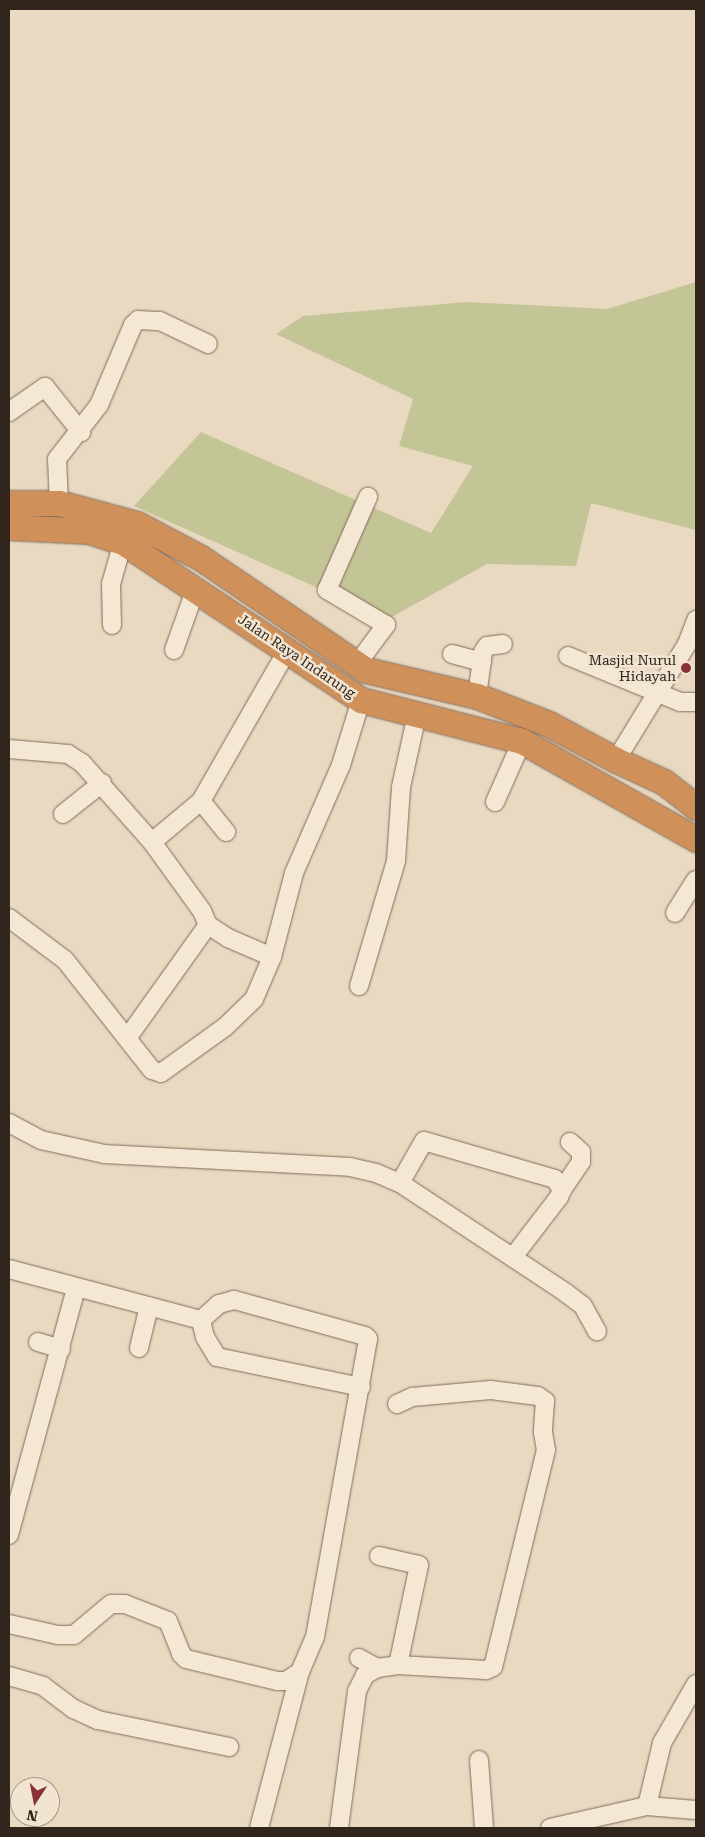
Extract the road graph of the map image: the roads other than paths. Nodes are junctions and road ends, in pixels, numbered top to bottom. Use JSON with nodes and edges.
{"nodes":[{"id":1,"x":208,"y":344,"type":"dead end"},
{"id":2,"x":9,"y":412,"type":"edge"},
{"id":3,"x":81,"y":432,"type":"junction"},
{"id":4,"x":368,"y":497,"type":"dead end"},
{"id":5,"x":9,"y":503,"type":"edge"},
{"id":6,"x":59,"y":503,"type":"junction"},
{"id":7,"x":9,"y":527,"type":"edge"},
{"id":8,"x":123,"y":542,"type":"junction"},
{"id":9,"x":196,"y":588,"type":"junction"},
{"id":10,"x":696,"y":620,"type":"edge"},
{"id":11,"x":112,"y":626,"type":"dead end"},
{"id":12,"x":503,"y":644,"type":"dead end"},
{"id":13,"x":288,"y":649,"type":"junction"},
{"id":14,"x":174,"y":650,"type":"dead end"},
{"id":15,"x":452,"y":654,"type":"dead end"},
{"id":16,"x":568,"y":656,"type":"dead end"},
{"id":17,"x":482,"y":662,"type":"junction"},
{"id":18,"x":357,"y":664,"type":"junction"},
{"id":19,"x":658,"y":690,"type":"junction"},
{"id":20,"x":477,"y":696,"type":"junction"},
{"id":21,"x":361,"y":700,"type":"junction"},
{"id":22,"x":696,"y":702,"type":"edge"},
{"id":23,"x":417,"y":714,"type":"junction"},
{"id":24,"x":522,"y":741,"type":"junction"},
{"id":25,"x":9,"y":749,"type":"edge"},
{"id":26,"x":616,"y":760,"type":"junction"},
{"id":27,"x":102,"y":783,"type":"junction"},
{"id":28,"x":201,"y":801,"type":"junction"},
{"id":29,"x":495,"y":802,"type":"dead end"},
{"id":30,"x":696,"y":807,"type":"edge"},
{"id":31,"x":63,"y":814,"type":"dead end"},
{"id":32,"x":226,"y":832,"type":"dead end"},
{"id":33,"x":696,"y":839,"type":"edge"},
{"id":34,"x":152,"y":842,"type":"junction"},
{"id":35,"x":696,"y":880,"type":"edge"},
{"id":36,"x":675,"y":913,"type":"dead end"},
{"id":37,"x":9,"y":918,"type":"edge"},
{"id":38,"x":208,"y":925,"type":"junction"},
{"id":39,"x":272,"y":958,"type":"junction"},
{"id":40,"x":359,"y":986,"type":"dead end"},
{"id":41,"x":128,"y":1037,"type":"junction"},
{"id":42,"x":9,"y":1123,"type":"edge"},
{"id":43,"x":570,"y":1142,"type":"dead end"},
{"id":44,"x":400,"y":1183,"type":"junction"},
{"id":45,"x":562,"y":1190,"type":"junction"},
{"id":46,"x":513,"y":1258,"type":"junction"},
{"id":47,"x":9,"y":1269,"type":"edge"},
{"id":48,"x":76,"y":1288,"type":"junction"},
{"id":49,"x":149,"y":1306,"type":"junction"},
{"id":50,"x":201,"y":1320,"type":"junction"},
{"id":51,"x":597,"y":1332,"type":"dead end"},
{"id":52,"x":38,"y":1342,"type":"dead end"},
{"id":53,"x":61,"y":1348,"type":"junction"},
{"id":54,"x":139,"y":1348,"type":"dead end"},
{"id":55,"x":361,"y":1387,"type":"junction"},
{"id":56,"x":398,"y":1404,"type":"dead end"},
{"id":57,"x":9,"y":1535,"type":"edge"},
{"id":58,"x":379,"y":1556,"type":"dead end"},
{"id":59,"x":9,"y":1624,"type":"edge"},
{"id":60,"x":359,"y":1658,"type":"dead end"},
{"id":61,"x":398,"y":1665,"type":"junction"},
{"id":62,"x":377,"y":1668,"type":"junction"},
{"id":63,"x":300,"y":1672,"type":"junction"},
{"id":64,"x":9,"y":1676,"type":"edge"},
{"id":65,"x":696,"y":1684,"type":"edge"},
{"id":66,"x":229,"y":1747,"type":"dead end"},
{"id":67,"x":479,"y":1760,"type":"dead end"},
{"id":68,"x":647,"y":1806,"type":"junction"},
{"id":69,"x":696,"y":1810,"type":"edge"},
{"id":70,"x":259,"y":1828,"type":"edge"},
{"id":71,"x":339,"y":1828,"type":"edge"},
{"id":72,"x":484,"y":1828,"type":"edge"},
{"id":73,"x":550,"y":1828,"type":"edge"}],
"edges":[{"from":1,"to":3,"type":"street"},
{"from":2,"to":3,"type":"street"},
{"from":3,"to":6,"type":"street"},
{"from":4,"to":18,"type":"street"},
{"from":5,"to":6,"type":"highway","name":"Jalan Raya Indarung"},
{"from":6,"to":18,"type":"highway","name":"Jalan Raya Indarung"},
{"from":7,"to":8,"type":"highway","name":"Jalan Raya Indarung"},
{"from":8,"to":9,"type":"highway","name":"Jalan Raya Indarung"},
{"from":8,"to":11,"type":"street"},
{"from":9,"to":13,"type":"highway","name":"Jalan Raya Indarung"},
{"from":9,"to":14,"type":"street"},
{"from":10,"to":19,"type":"street"},
{"from":12,"to":17,"type":"street"},
{"from":13,"to":21,"type":"highway","name":"Jalan Raya Indarung"},
{"from":13,"to":28,"type":"street"},
{"from":15,"to":17,"type":"street"},
{"from":16,"to":19,"type":"street"},
{"from":17,"to":20,"type":"street"},
{"from":18,"to":20,"type":"highway","name":"Jalan Raya Indarung"},
{"from":19,"to":22,"type":"street"},
{"from":19,"to":26,"type":"street"},
{"from":20,"to":26,"type":"highway","name":"Jalan Raya Indarung"},
{"from":21,"to":23,"type":"highway","name":"Jalan Raya Indarung"},
{"from":21,"to":39,"type":"street"},
{"from":23,"to":24,"type":"highway","name":"Jalan Raya Indarung"},
{"from":23,"to":40,"type":"street"},
{"from":24,"to":29,"type":"street"},
{"from":24,"to":33,"type":"highway","name":"Jalan Raya Indarung"},
{"from":25,"to":27,"type":"street"},
{"from":26,"to":30,"type":"highway","name":"Jalan Raya Indarung"},
{"from":27,"to":31,"type":"street"},
{"from":27,"to":34,"type":"street"},
{"from":28,"to":32,"type":"street"},
{"from":28,"to":34,"type":"street"},
{"from":34,"to":38,"type":"street"},
{"from":35,"to":36,"type":"street"},
{"from":37,"to":41,"type":"street"},
{"from":38,"to":39,"type":"street"},
{"from":38,"to":41,"type":"street"},
{"from":39,"to":41,"type":"street"},
{"from":42,"to":44,"type":"street"},
{"from":43,"to":45,"type":"street"},
{"from":44,"to":45,"type":"street"},
{"from":44,"to":46,"type":"street"},
{"from":45,"to":46,"type":"street"},
{"from":46,"to":51,"type":"street"},
{"from":47,"to":48,"type":"street"},
{"from":48,"to":49,"type":"street"},
{"from":48,"to":53,"type":"street"},
{"from":49,"to":50,"type":"street"},
{"from":49,"to":54,"type":"street"},
{"from":50,"to":55,"type":"street"},
{"from":50,"to":55,"type":"street"},
{"from":52,"to":53,"type":"street"},
{"from":53,"to":57,"type":"street"},
{"from":55,"to":63,"type":"street"},
{"from":56,"to":61,"type":"street"},
{"from":58,"to":61,"type":"street"},
{"from":59,"to":63,"type":"street"},
{"from":60,"to":62,"type":"street"},
{"from":61,"to":62,"type":"street"},
{"from":62,"to":71,"type":"street"},
{"from":63,"to":70,"type":"street"},
{"from":64,"to":66,"type":"street"},
{"from":65,"to":68,"type":"street"},
{"from":67,"to":72,"type":"street"},
{"from":68,"to":69,"type":"street"},
{"from":68,"to":73,"type":"street"}]}
